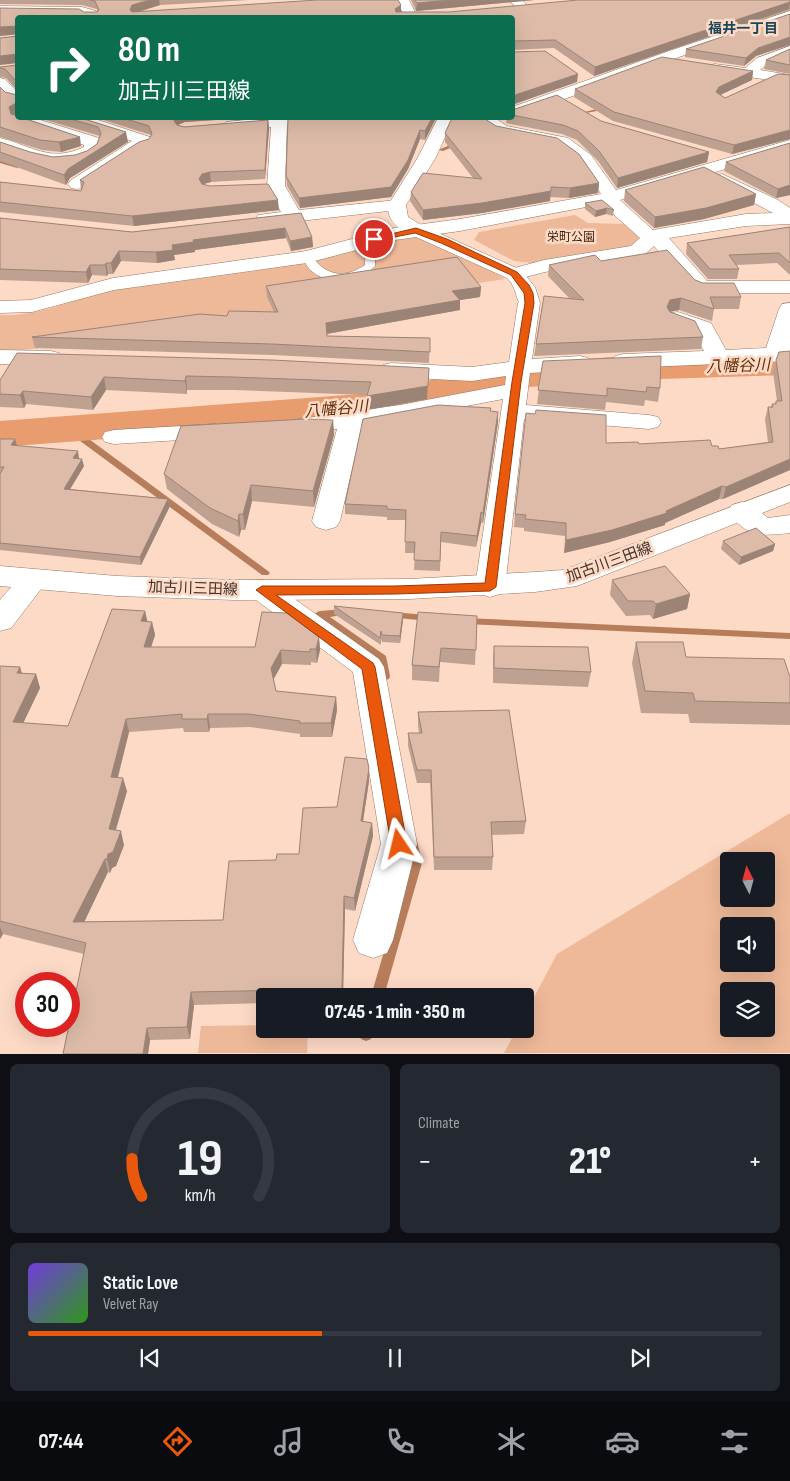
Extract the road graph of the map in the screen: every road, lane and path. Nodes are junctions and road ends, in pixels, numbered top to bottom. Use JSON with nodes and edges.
{"nodes":[{"id":1,"x":96,"y":0,"type":"edge"},
{"id":2,"x":403,"y":0,"type":"edge"},
{"id":3,"x":523,"y":5,"type":"edge"},
{"id":4,"x":504,"y":9,"type":"edge"},
{"id":5,"x":0,"y":10,"type":"edge"},
{"id":6,"x":89,"y":15,"type":"edge"},
{"id":7,"x":408,"y":15,"type":"edge"},
{"id":8,"x":790,"y":15,"type":"edge"},
{"id":9,"x":790,"y":50,"type":"edge"},
{"id":10,"x":660,"y":59,"type":"junction"},
{"id":11,"x":685,"y":64,"type":"edge"},
{"id":12,"x":703,"y":66,"type":"edge"},
{"id":13,"x":748,"y":73,"type":"junction"},
{"id":14,"x":580,"y":76,"type":"dead end"},
{"id":15,"x":774,"y":77,"type":"junction"},
{"id":16,"x":790,"y":79,"type":"edge"},
{"id":17,"x":593,"y":84,"type":"junction"},
{"id":18,"x":749,"y":89,"type":"edge"},
{"id":19,"x":556,"y":97,"type":"junction"},
{"id":20,"x":575,"y":106,"type":"edge"},
{"id":21,"x":515,"y":113,"type":"edge"},
{"id":22,"x":26,"y":120,"type":"edge"},
{"id":23,"x":84,"y":120,"type":"edge"},
{"id":24,"x":282,"y":120,"type":"edge"},
{"id":25,"x":445,"y":120,"type":"edge"},
{"id":26,"x":485,"y":120,"type":"edge"},
{"id":27,"x":213,"y":127,"type":"edge"},
{"id":28,"x":0,"y":144,"type":"edge"},
{"id":29,"x":790,"y":146,"type":"edge"},
{"id":30,"x":78,"y":157,"type":"junction"},
{"id":31,"x":707,"y":163,"type":"junction"},
{"id":32,"x":105,"y":164,"type":"junction"},
{"id":33,"x":76,"y":184,"type":"dead end"},
{"id":34,"x":276,"y":186,"type":"junction"},
{"id":35,"x":258,"y":187,"type":"edge"},
{"id":36,"x":609,"y":198,"type":"junction"},
{"id":37,"x":396,"y":205,"type":"junction"},
{"id":38,"x":294,"y":216,"type":"junction"},
{"id":39,"x":790,"y":216,"type":"edge"},
{"id":40,"x":246,"y":221,"type":"edge"},
{"id":41,"x":416,"y":230,"type":"junction"},
{"id":42,"x":654,"y":236,"type":"junction"},
{"id":43,"x":371,"y":240,"type":"junction"},
{"id":44,"x":307,"y":257,"type":"junction"},
{"id":45,"x":514,"y":274,"type":"junction"},
{"id":46,"x":790,"y":287,"type":"edge"},
{"id":47,"x":0,"y":307,"type":"edge"},
{"id":48,"x":790,"y":309,"type":"edge"},
{"id":49,"x":678,"y":318,"type":"edge"},
{"id":50,"x":782,"y":354,"type":"edge"},
{"id":51,"x":0,"y":357,"type":"edge"},
{"id":52,"x":719,"y":357,"type":"junction"},
{"id":53,"x":76,"y":359,"type":"edge"},
{"id":54,"x":372,"y":369,"type":"edge"},
{"id":55,"x":516,"y":388,"type":"junction"},
{"id":56,"x":350,"y":421,"type":"junction"},
{"id":57,"x":649,"y":422,"type":"dead end"},
{"id":58,"x":269,"y":427,"type":"edge"},
{"id":59,"x":240,"y":429,"type":"edge"},
{"id":60,"x":114,"y":438,"type":"dead end"},
{"id":61,"x":790,"y":493,"type":"edge"},
{"id":62,"x":742,"y":511,"type":"junction"},
{"id":63,"x":326,"y":521,"type":"dead end"},
{"id":64,"x":790,"y":524,"type":"edge"},
{"id":65,"x":0,"y":576,"type":"edge"},
{"id":66,"x":33,"y":580,"type":"junction"},
{"id":67,"x":490,"y":587,"type":"junction"},
{"id":68,"x":262,"y":590,"type":"junction"},
{"id":69,"x":0,"y":620,"type":"edge"},
{"id":70,"x":374,"y":940,"type":"dead end"}],
"edges":[{"from":1,"to":6,"type":"street"},
{"from":2,"to":7,"type":"street"},
{"from":3,"to":4,"type":"street"},
{"from":5,"to":6,"type":"street"},
{"from":8,"to":10,"type":"street"},
{"from":9,"to":13,"type":"street"},
{"from":10,"to":11,"type":"street"},
{"from":10,"to":17,"type":"street"},
{"from":12,"to":13,"type":"street"},
{"from":13,"to":15,"type":"street"},
{"from":14,"to":17,"type":"street"},
{"from":15,"to":16,"type":"street"},
{"from":15,"to":18,"type":"street"},
{"from":17,"to":19,"type":"street"},
{"from":19,"to":20,"type":"street"},
{"from":19,"to":21,"type":"street"},
{"from":22,"to":30,"type":"street"},
{"from":23,"to":32,"type":"street"},
{"from":24,"to":27,"type":"street"},
{"from":24,"to":34,"type":"street"},
{"from":25,"to":37,"type":"street"},
{"from":26,"to":36,"type":"street"},
{"from":28,"to":30,"type":"street"},
{"from":29,"to":31,"type":"street"},
{"from":30,"to":32,"type":"street"},
{"from":31,"to":36,"type":"street"},
{"from":31,"to":39,"type":"street"},
{"from":32,"to":33,"type":"street"},
{"from":34,"to":35,"type":"street"},
{"from":34,"to":38,"type":"street"},
{"from":36,"to":41,"type":"street"},
{"from":36,"to":42,"type":"street"},
{"from":37,"to":38,"type":"street"},
{"from":37,"to":41,"type":"street"},
{"from":38,"to":40,"type":"street"},
{"from":39,"to":42,"type":"street"},
{"from":41,"to":43,"type":"street"},
{"from":41,"to":45,"type":"street"},
{"from":42,"to":45,"type":"street"},
{"from":42,"to":46,"type":"street"},
{"from":43,"to":44,"type":"street"},
{"from":43,"to":44,"type":"lane"},
{"from":44,"to":47,"type":"street"},
{"from":45,"to":55,"type":"street"},
{"from":48,"to":50,"type":"street"},
{"from":49,"to":52,"type":"street"},
{"from":50,"to":52,"type":"street"},
{"from":51,"to":53,"type":"street"},
{"from":52,"to":55,"type":"street"},
{"from":54,"to":55,"type":"street"},
{"from":55,"to":56,"type":"street"},
{"from":55,"to":57,"type":"street"},
{"from":55,"to":67,"type":"street"},
{"from":56,"to":58,"type":"street"},
{"from":56,"to":63,"type":"street"},
{"from":59,"to":60,"type":"street"},
{"from":61,"to":62,"type":"street","name":"加古川三田線"},
{"from":62,"to":64,"type":"street"},
{"from":62,"to":67,"type":"street","name":"加古川三田線"},
{"from":65,"to":66,"type":"street","name":"加古川三田線"},
{"from":66,"to":68,"type":"street","name":"加古川三田線"},
{"from":66,"to":69,"type":"street"},
{"from":67,"to":68,"type":"street","name":"加古川三田線"},
{"from":68,"to":70,"type":"street"}]}
